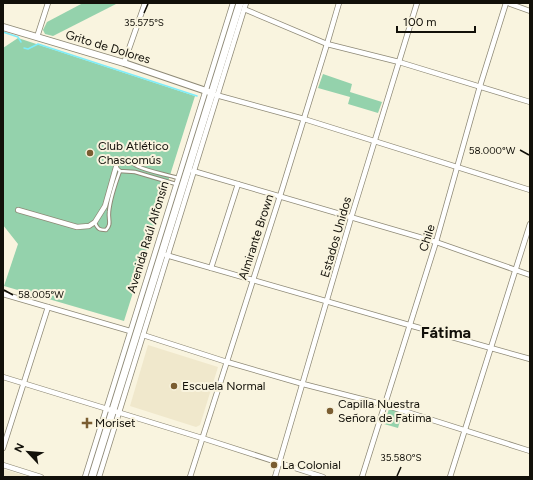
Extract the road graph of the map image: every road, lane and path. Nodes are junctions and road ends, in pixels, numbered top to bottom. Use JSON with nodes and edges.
{"nodes":[{"id":1,"x":48,"y":3,"type":"edge"},
{"id":2,"x":145,"y":3,"type":"edge"},
{"id":3,"x":233,"y":3,"type":"edge"},
{"id":4,"x":246,"y":3,"type":"edge"},
{"id":5,"x":339,"y":3,"type":"edge"},
{"id":6,"x":416,"y":3,"type":"edge"},
{"id":7,"x":507,"y":3,"type":"edge"},
{"id":8,"x":242,"y":6,"type":"edge"},
{"id":9,"x":530,"y":11,"type":"edge"},
{"id":10,"x":3,"y":27,"type":"edge"},
{"id":11,"x":37,"y":37,"type":"junction"},
{"id":12,"x":327,"y":44,"type":"junction"},
{"id":13,"x":399,"y":62,"type":"junction"},
{"id":14,"x":124,"y":63,"type":"junction"},
{"id":15,"x":480,"y":86,"type":"junction"},
{"id":16,"x":211,"y":93,"type":"junction"},
{"id":17,"x":530,"y":102,"type":"edge"},
{"id":18,"x":304,"y":119,"type":"junction"},
{"id":19,"x":375,"y":142,"type":"junction"},
{"id":20,"x":457,"y":166,"type":"junction"},
{"id":21,"x":116,"y":167,"type":"junction"},
{"id":22,"x":120,"y":171,"type":"junction"},
{"id":23,"x":194,"y":171,"type":"junction"},
{"id":24,"x":178,"y":178,"type":"junction"},
{"id":25,"x":176,"y":184,"type":"junction"},
{"id":26,"x":238,"y":184,"type":"junction"},
{"id":27,"x":530,"y":190,"type":"edge"},
{"id":28,"x":280,"y":196,"type":"junction"},
{"id":29,"x":18,"y":210,"type":"dead end"},
{"id":30,"x":352,"y":218,"type":"junction"},
{"id":31,"x":95,"y":222,"type":"junction"},
{"id":32,"x":530,"y":224,"type":"edge"},
{"id":33,"x":436,"y":242,"type":"junction"},
{"id":34,"x":161,"y":254,"type":"junction"},
{"id":35,"x":211,"y":268,"type":"junction"},
{"id":36,"x":516,"y":270,"type":"junction"},
{"id":37,"x":530,"y":275,"type":"edge"},
{"id":38,"x":253,"y":280,"type":"junction"},
{"id":39,"x":3,"y":294,"type":"edge"},
{"id":40,"x":327,"y":302,"type":"junction"},
{"id":41,"x":48,"y":307,"type":"junction"},
{"id":42,"x":409,"y":325,"type":"junction"},
{"id":43,"x":130,"y":331,"type":"junction"},
{"id":44,"x":143,"y":335,"type":"junction"},
{"id":45,"x":490,"y":348,"type":"junction"},
{"id":46,"x":530,"y":358,"type":"edge"},
{"id":47,"x":227,"y":362,"type":"junction"},
{"id":48,"x":3,"y":376,"type":"edge"},
{"id":49,"x":23,"y":383,"type":"junction"},
{"id":50,"x":304,"y":384,"type":"junction"},
{"id":51,"x":385,"y":404,"type":"junction"},
{"id":52,"x":112,"y":410,"type":"junction"},
{"id":53,"x":465,"y":431,"type":"junction"},
{"id":54,"x":202,"y":438,"type":"junction"},
{"id":55,"x":3,"y":448,"type":"edge"},
{"id":56,"x":530,"y":451,"type":"edge"},
{"id":57,"x":279,"y":464,"type":"junction"},
{"id":58,"x":3,"y":465,"type":"edge"},
{"id":59,"x":41,"y":477,"type":"edge"},
{"id":60,"x":85,"y":477,"type":"edge"},
{"id":61,"x":92,"y":477,"type":"edge"},
{"id":62,"x":99,"y":477,"type":"edge"},
{"id":63,"x":190,"y":477,"type":"edge"},
{"id":64,"x":275,"y":477,"type":"edge"},
{"id":65,"x":323,"y":477,"type":"edge"},
{"id":66,"x":362,"y":477,"type":"edge"},
{"id":67,"x":450,"y":477,"type":"edge"}],
"edges":[{"from":1,"to":11,"type":"street"},
{"from":2,"to":14,"type":"street"},
{"from":3,"to":16,"type":"street","name":"Avenida Raúl Alfonsín"},
{"from":4,"to":8,"type":"street","name":"Avenida Raúl Alfonsín"},
{"from":5,"to":12,"type":"street","name":"Almirante Brown"},
{"from":6,"to":13,"type":"street","name":"Estados Unidos"},
{"from":7,"to":9,"type":"street"},
{"from":7,"to":15,"type":"street","name":"Chile"},
{"from":8,"to":12,"type":"street"},
{"from":8,"to":16,"type":"main road","name":"Avenida Raúl Alfonsín"},
{"from":10,"to":11,"type":"street","name":"Grito de Dolores"},
{"from":11,"to":14,"type":"street","name":"Grito de Dolores"},
{"from":12,"to":13,"type":"street"},
{"from":12,"to":18,"type":"street","name":"Almirante Brown"},
{"from":13,"to":15,"type":"street"},
{"from":13,"to":19,"type":"street","name":"Estados Unidos"},
{"from":14,"to":16,"type":"street","name":"Grito de Dolores"},
{"from":15,"to":17,"type":"street"},
{"from":15,"to":20,"type":"street","name":"Chile"},
{"from":16,"to":18,"type":"street"},
{"from":16,"to":23,"type":"street","name":"Avenida Raúl Alfonsín"},
{"from":16,"to":24,"type":"street","name":"Avenida Raúl Alfonsín"},
{"from":16,"to":34,"type":"main road","name":"Avenida Raúl Alfonsín"},
{"from":18,"to":19,"type":"street"},
{"from":18,"to":28,"type":"street","name":"Almirante Brown"},
{"from":19,"to":20,"type":"street"},
{"from":19,"to":30,"type":"street","name":"Estados Unidos"},
{"from":20,"to":27,"type":"street"},
{"from":20,"to":33,"type":"street","name":"Chile"},
{"from":21,"to":22,"type":"lane"},
{"from":21,"to":24,"type":"lane"},
{"from":21,"to":31,"type":"street"},
{"from":22,"to":25,"type":"lane"},
{"from":22,"to":31,"type":"lane"},
{"from":23,"to":26,"type":"street"},
{"from":23,"to":34,"type":"street","name":"Avenida Raúl Alfonsín"},
{"from":24,"to":25,"type":"street","name":"Avenida Raúl Alfonsín"},
{"from":25,"to":34,"type":"street","name":"Avenida Raúl Alfonsín"},
{"from":26,"to":28,"type":"street"},
{"from":26,"to":35,"type":"street"},
{"from":28,"to":30,"type":"street"},
{"from":28,"to":38,"type":"street","name":"Almirante Brown"},
{"from":29,"to":31,"type":"street"},
{"from":30,"to":33,"type":"street"},
{"from":30,"to":40,"type":"street","name":"Estados Unidos"},
{"from":32,"to":36,"type":"street"},
{"from":33,"to":36,"type":"street"},
{"from":33,"to":42,"type":"street","name":"Chile"},
{"from":34,"to":35,"type":"street"},
{"from":34,"to":43,"type":"street","name":"Avenida Raúl Alfonsín"},
{"from":34,"to":44,"type":"street","name":"Avenida Raúl Alfonsín"},
{"from":34,"to":52,"type":"main road","name":"Avenida Raúl Alfonsín"},
{"from":35,"to":38,"type":"street"},
{"from":36,"to":37,"type":"street"},
{"from":36,"to":45,"type":"street"},
{"from":38,"to":40,"type":"street"},
{"from":38,"to":47,"type":"street","name":"Almirante Brown"},
{"from":39,"to":41,"type":"street"},
{"from":40,"to":42,"type":"street"},
{"from":40,"to":50,"type":"street","name":"Estados Unidos"},
{"from":41,"to":43,"type":"street"},
{"from":41,"to":49,"type":"street"},
{"from":42,"to":45,"type":"street"},
{"from":42,"to":51,"type":"street","name":"Chile"},
{"from":43,"to":52,"type":"street","name":"Avenida Raúl Alfonsín"},
{"from":44,"to":47,"type":"street"},
{"from":44,"to":52,"type":"street","name":"Avenida Raúl Alfonsín"},
{"from":45,"to":46,"type":"street"},
{"from":45,"to":53,"type":"street"},
{"from":47,"to":50,"type":"street"},
{"from":47,"to":54,"type":"street","name":"Almirante Brown"},
{"from":48,"to":49,"type":"street"},
{"from":49,"to":52,"type":"street"},
{"from":49,"to":55,"type":"street"},
{"from":50,"to":51,"type":"street"},
{"from":50,"to":57,"type":"street","name":"Estados Unidos"},
{"from":51,"to":53,"type":"street"},
{"from":51,"to":66,"type":"street","name":"Chile"},
{"from":52,"to":54,"type":"street"},
{"from":52,"to":60,"type":"street","name":"Avenida Raúl Alfonsín"},
{"from":52,"to":61,"type":"main road","name":"Avenida Raúl Alfonsín"},
{"from":52,"to":62,"type":"street","name":"Avenida Raúl Alfonsín"},
{"from":53,"to":56,"type":"street"},
{"from":53,"to":67,"type":"street"},
{"from":54,"to":57,"type":"street"},
{"from":54,"to":63,"type":"street","name":"Almirante Brown"},
{"from":57,"to":64,"type":"street","name":"Estados Unidos"},
{"from":57,"to":65,"type":"street"},
{"from":58,"to":59,"type":"street"}]}
